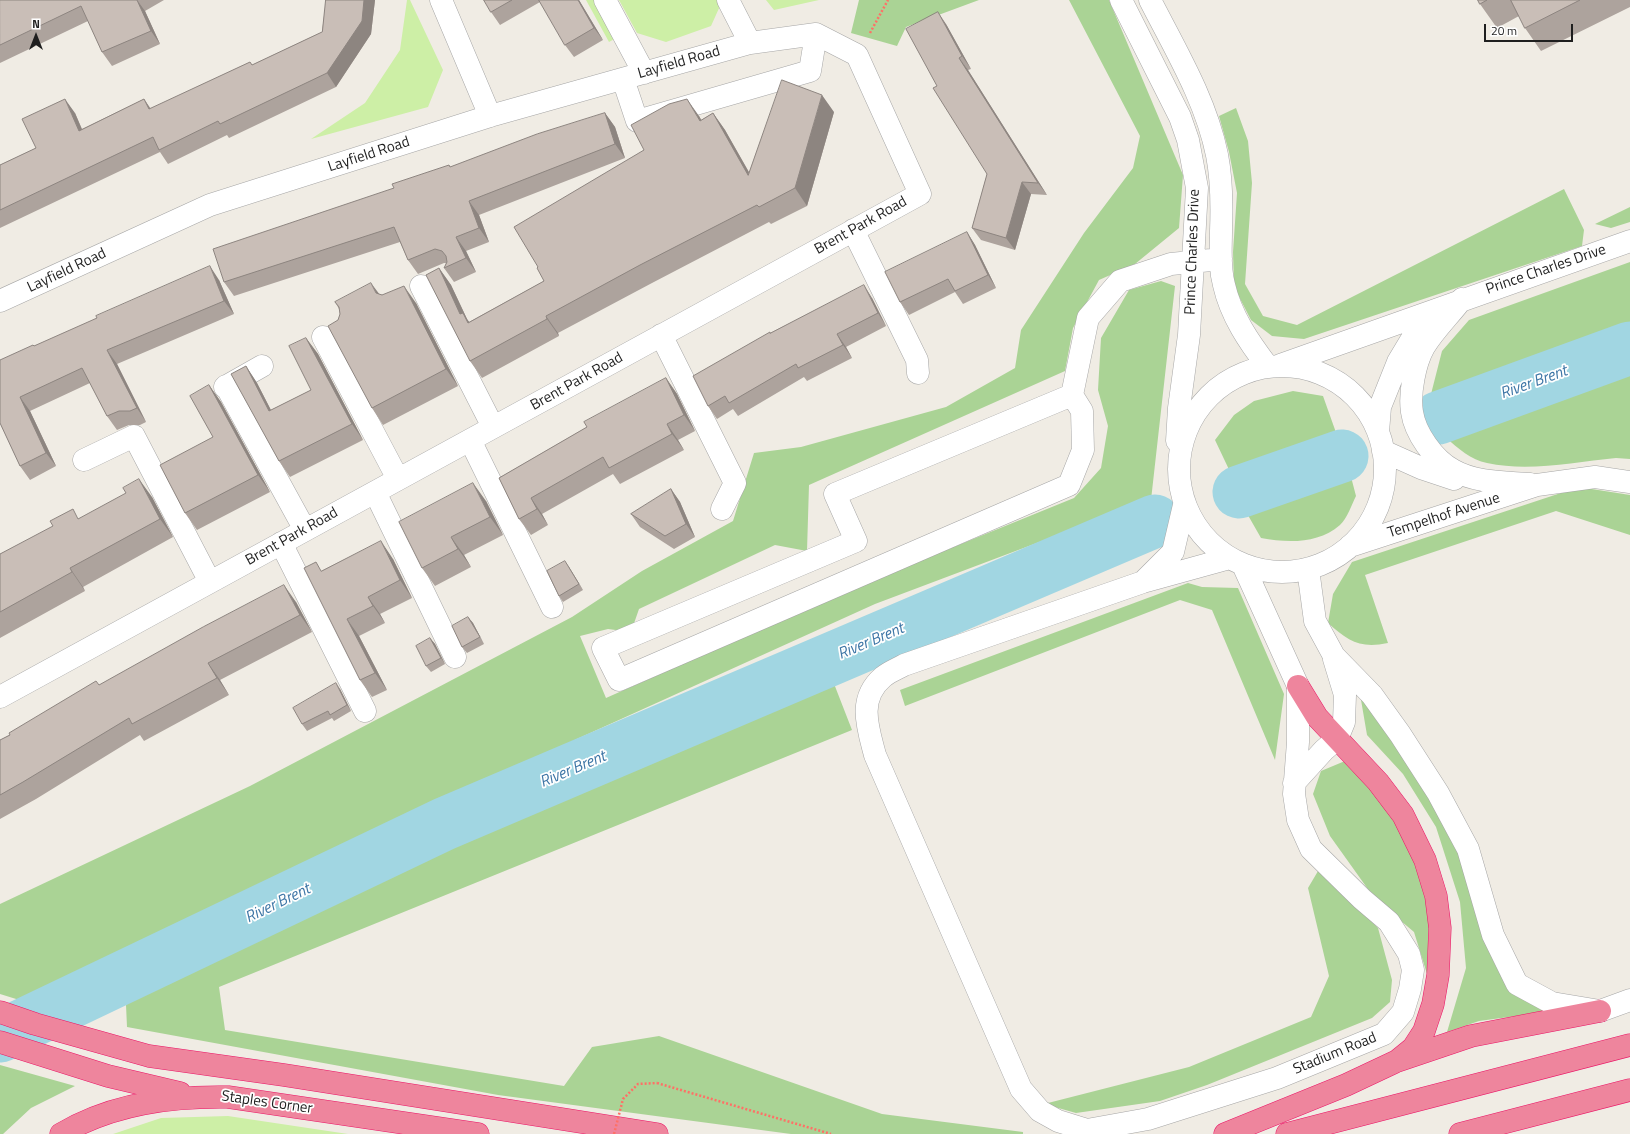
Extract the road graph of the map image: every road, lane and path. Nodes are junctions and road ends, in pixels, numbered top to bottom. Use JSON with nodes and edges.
{"nodes":[{"id":1,"x":441,"y":0,"type":"edge"},
{"id":2,"x":606,"y":0,"type":"edge"},
{"id":3,"x":728,"y":0,"type":"edge"},
{"id":4,"x":888,"y":0,"type":"edge"},
{"id":5,"x":1121,"y":0,"type":"edge"},
{"id":6,"x":1150,"y":0,"type":"edge"},
{"id":7,"x":816,"y":34,"type":"junction"},
{"id":8,"x":750,"y":43,"type":"junction"},
{"id":9,"x":856,"y":55,"type":"junction"},
{"id":10,"x":634,"y":76,"type":"junction"},
{"id":11,"x":490,"y":116,"type":"junction"},
{"id":12,"x":853,"y":230,"type":"junction"},
{"id":13,"x":1630,"y":240,"type":"edge"},
{"id":14,"x":1220,"y":259,"type":"junction"},
{"id":15,"x":1194,"y":263,"type":"junction"},
{"id":16,"x":402,"y":296,"type":"edge"},
{"id":17,"x":1462,"y":299,"type":"junction"},
{"id":18,"x":0,"y":301,"type":"edge"},
{"id":19,"x":661,"y":335,"type":"junction"},
{"id":20,"x":323,"y":337,"type":"dead end"},
{"id":21,"x":262,"y":366,"type":"dead end"},
{"id":22,"x":1273,"y":366,"type":"junction"},
{"id":23,"x":918,"y":373,"type":"dead end"},
{"id":24,"x":1072,"y":395,"type":"junction"},
{"id":25,"x":493,"y":427,"type":"junction"},
{"id":26,"x":470,"y":440,"type":"junction"},
{"id":27,"x":1380,"y":441,"type":"junction"},
{"id":28,"x":84,"y":460,"type":"dead end"},
{"id":29,"x":1178,"y":471,"type":"junction"},
{"id":30,"x":398,"y":479,"type":"junction"},
{"id":31,"x":1481,"y":480,"type":"junction"},
{"id":32,"x":1630,"y":482,"type":"edge"},
{"id":33,"x":1537,"y":485,"type":"junction"},
{"id":34,"x":375,"y":492,"type":"junction"},
{"id":35,"x":1184,"y":505,"type":"junction"},
{"id":36,"x":722,"y":509,"type":"dead end"},
{"id":37,"x":305,"y":530,"type":"junction"},
{"id":38,"x":281,"y":543,"type":"junction"},
{"id":39,"x":1350,"y":546,"type":"junction"},
{"id":40,"x":1237,"y":562,"type":"junction"},
{"id":41,"x":1308,"y":569,"type":"junction"},
{"id":42,"x":210,"y":582,"type":"junction"},
{"id":43,"x":1143,"y":582,"type":"junction"},
{"id":44,"x":552,"y":607,"type":"dead end"},
{"id":45,"x":1334,"y":656,"type":"junction"},
{"id":46,"x":455,"y":657,"type":"dead end"},
{"id":47,"x":1298,"y":686,"type":"junction"},
{"id":48,"x":0,"y":697,"type":"edge"},
{"id":49,"x":365,"y":711,"type":"dead end"},
{"id":50,"x":1337,"y":739,"type":"junction"},
{"id":51,"x":1294,"y":783,"type":"junction"},
{"id":52,"x":1630,"y":1000,"type":"edge"},
{"id":53,"x":1600,"y":1011,"type":"junction"},
{"id":54,"x":0,"y":1012,"type":"edge"},
{"id":55,"x":0,"y":1042,"type":"edge"},
{"id":56,"x":1630,"y":1045,"type":"edge"},
{"id":57,"x":1397,"y":1061,"type":"junction"},
{"id":58,"x":1630,"y":1090,"type":"edge"},
{"id":59,"x":191,"y":1096,"type":"junction"},
{"id":60,"x":1078,"y":1132,"type":"edge"},
{"id":61,"x":61,"y":1134,"type":"edge"},
{"id":62,"x":478,"y":1134,"type":"edge"},
{"id":63,"x":614,"y":1134,"type":"edge"},
{"id":64,"x":657,"y":1134,"type":"edge"},
{"id":65,"x":831,"y":1134,"type":"edge"},
{"id":66,"x":1225,"y":1134,"type":"edge"},
{"id":67,"x":1287,"y":1134,"type":"edge"},
{"id":68,"x":1460,"y":1134,"type":"edge"}],
"edges":[{"from":1,"to":11,"type":"street"},
{"from":2,"to":10,"type":"street"},
{"from":3,"to":8,"type":"street"},
{"from":4,"to":9,"type":"path"},
{"from":5,"to":15,"type":"street","name":"Prince Charles Drive"},
{"from":6,"to":14,"type":"street","name":"Prince Charles Drive"},
{"from":7,"to":8,"type":"street"},
{"from":7,"to":9,"type":"street"},
{"from":7,"to":10,"type":"street"},
{"from":8,"to":10,"type":"street","name":"Layfield Road"},
{"from":9,"to":12,"type":"street","name":"Brent Park Road"},
{"from":10,"to":11,"type":"street","name":"Layfield Road"},
{"from":11,"to":18,"type":"street","name":"Layfield Road"},
{"from":12,"to":19,"type":"street","name":"Brent Park Road"},
{"from":12,"to":23,"type":"street"},
{"from":13,"to":17,"type":"street","name":"Prince Charles Drive"},
{"from":14,"to":15,"type":"street"},
{"from":14,"to":22,"type":"street","name":"Prince Charles Drive"},
{"from":15,"to":24,"type":"street"},
{"from":15,"to":29,"type":"street","name":"Prince Charles Drive"},
{"from":16,"to":25,"type":"street"},
{"from":17,"to":22,"type":"street","name":"Prince Charles Drive"},
{"from":17,"to":27,"type":"street","name":"Prince Charles Drive"},
{"from":17,"to":31,"type":"street","name":"Tempelhof Avenue"},
{"from":19,"to":25,"type":"street","name":"Brent Park Road"},
{"from":19,"to":36,"type":"street"},
{"from":20,"to":30,"type":"street"},
{"from":21,"to":37,"type":"street"},
{"from":22,"to":27,"type":"street"},
{"from":22,"to":29,"type":"street"},
{"from":24,"to":24,"type":"street"},
{"from":25,"to":26,"type":"street","name":"Brent Park Road"},
{"from":26,"to":30,"type":"street","name":"Brent Park Road"},
{"from":26,"to":44,"type":"street"},
{"from":27,"to":31,"type":"street","name":"Tempelhof Avenue"},
{"from":27,"to":39,"type":"street","name":"Prince Charles Drive"},
{"from":28,"to":42,"type":"street"},
{"from":29,"to":35,"type":"street"},
{"from":30,"to":34,"type":"street","name":"Brent Park Road"},
{"from":31,"to":33,"type":"street","name":"Tempelhof Avenue"},
{"from":32,"to":33,"type":"street","name":"Tempelhof Avenue"},
{"from":33,"to":39,"type":"street","name":"Tempelhof Avenue"},
{"from":34,"to":37,"type":"street","name":"Brent Park Road"},
{"from":34,"to":46,"type":"street"},
{"from":35,"to":40,"type":"street"},
{"from":35,"to":43,"type":"street"},
{"from":37,"to":38,"type":"street","name":"Brent Park Road"},
{"from":38,"to":42,"type":"street","name":"Brent Park Road"},
{"from":38,"to":49,"type":"street"},
{"from":39,"to":41,"type":"street"},
{"from":40,"to":41,"type":"street"},
{"from":40,"to":43,"type":"street","name":"Stadium Road"},
{"from":40,"to":47,"type":"street"},
{"from":41,"to":45,"type":"street"},
{"from":42,"to":48,"type":"street","name":"Brent Park Road"},
{"from":43,"to":60,"type":"street","name":"Stadium Road"},
{"from":45,"to":50,"type":"street"},
{"from":45,"to":53,"type":"street"},
{"from":47,"to":50,"type":"highway"},
{"from":47,"to":51,"type":"street","name":"Stadium Road"},
{"from":50,"to":51,"type":"street"},
{"from":50,"to":57,"type":"highway"},
{"from":51,"to":60,"type":"street","name":"Stadium Road"},
{"from":52,"to":53,"type":"street"},
{"from":53,"to":57,"type":"highway"},
{"from":54,"to":64,"type":"highway"},
{"from":55,"to":59,"type":"highway"},
{"from":56,"to":67,"type":"highway"},
{"from":57,"to":66,"type":"highway"},
{"from":58,"to":68,"type":"highway"},
{"from":59,"to":61,"type":"highway","name":"Staples Corner"},
{"from":59,"to":62,"type":"highway","name":"Staples Corner"},
{"from":63,"to":65,"type":"path","bridge":true}]}
